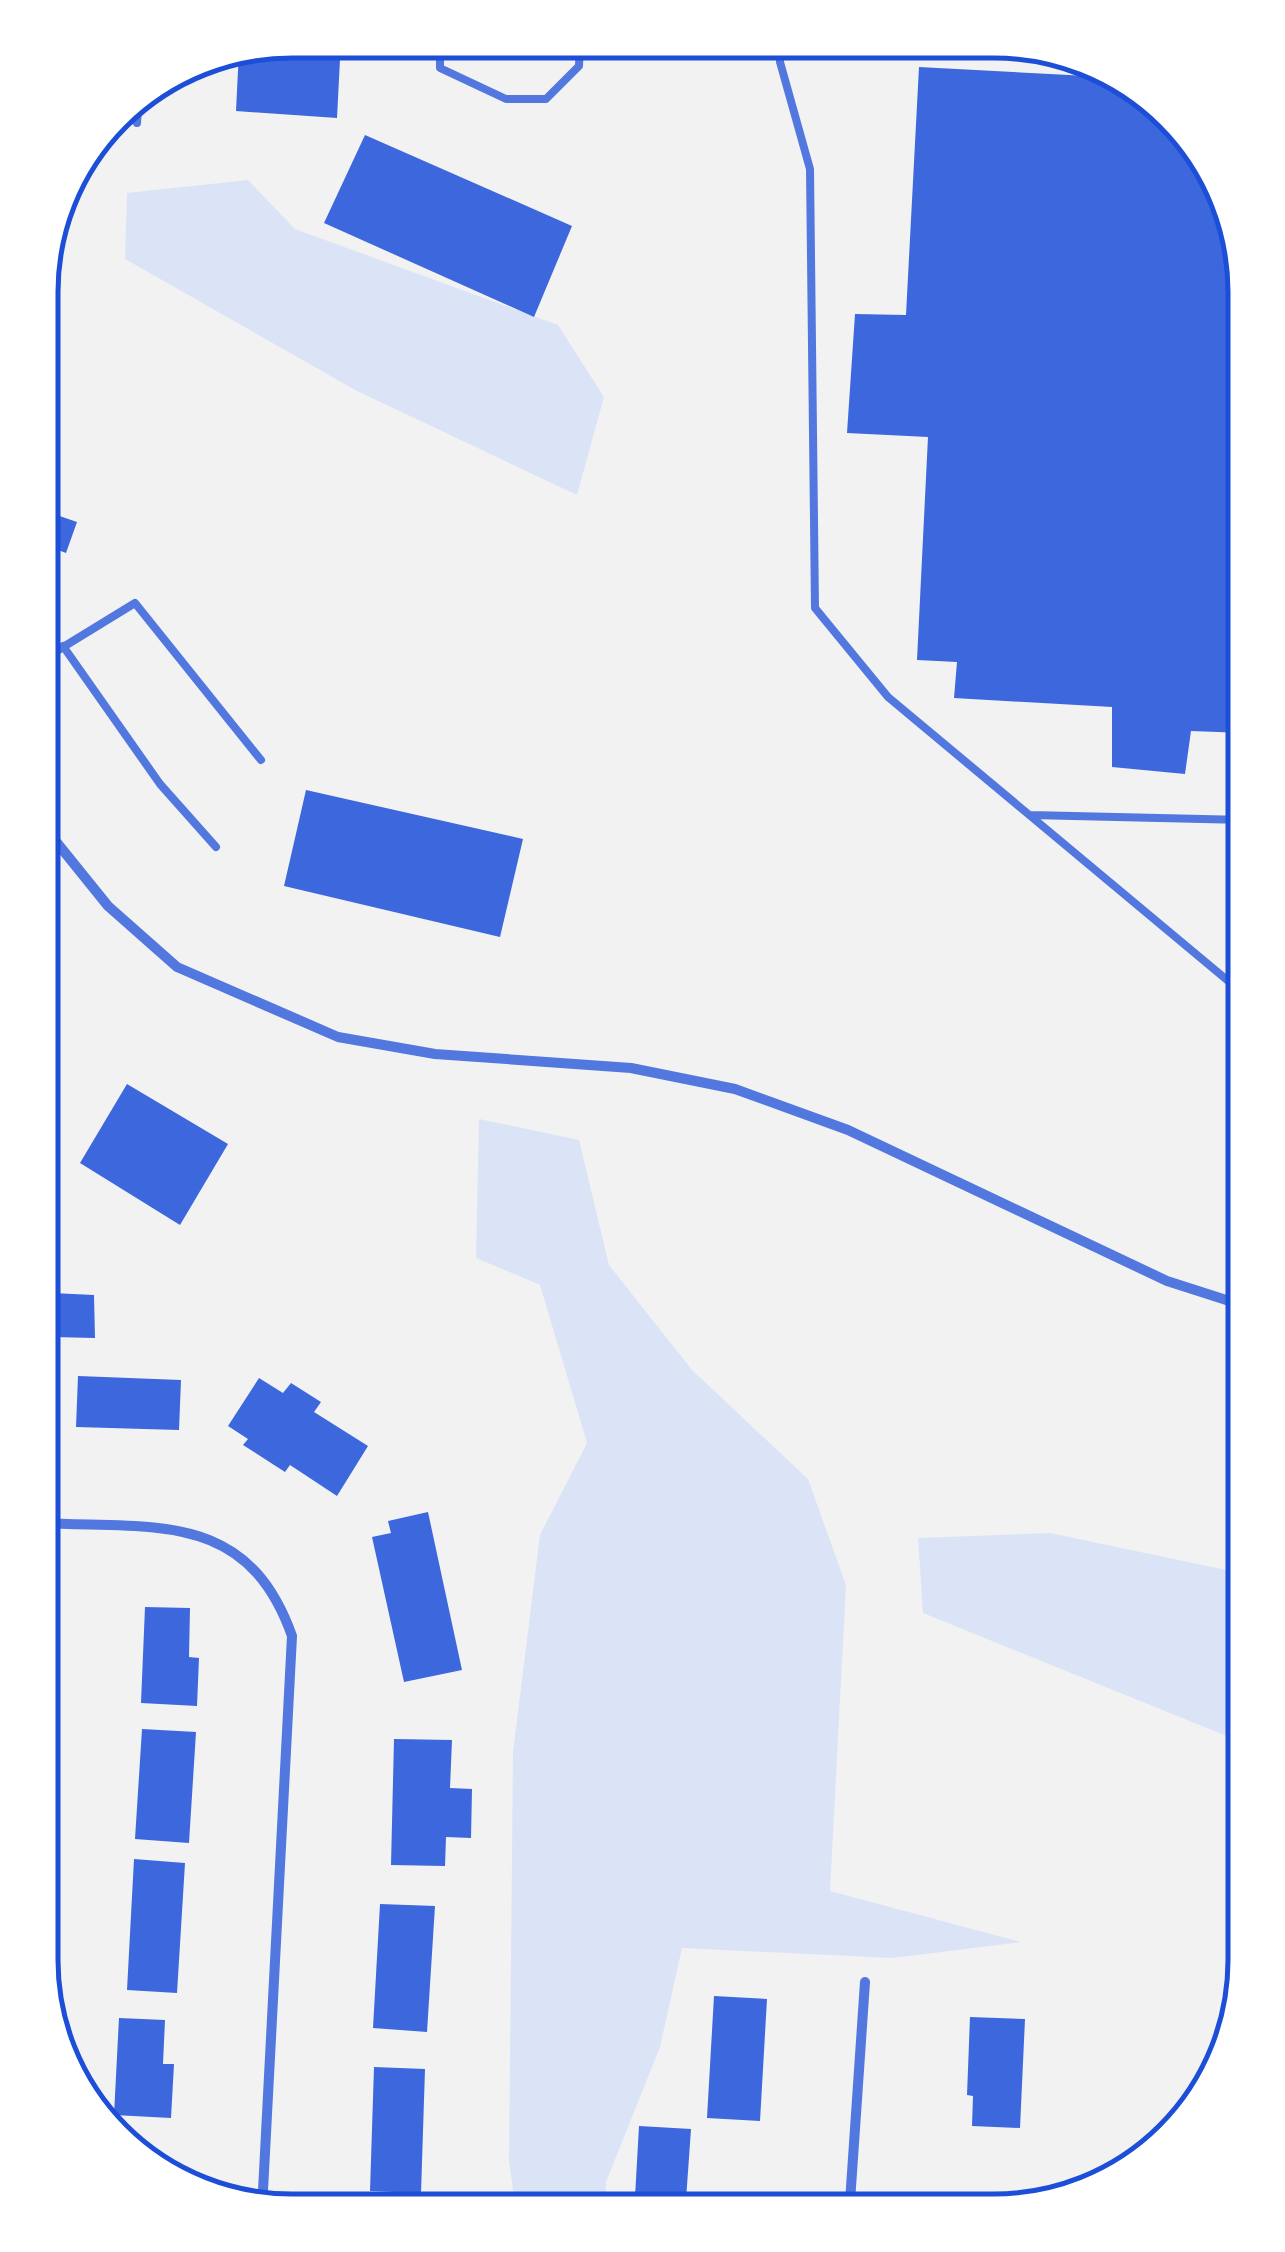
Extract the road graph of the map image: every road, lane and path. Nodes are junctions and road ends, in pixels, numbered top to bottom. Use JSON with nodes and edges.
{"nodes":[{"id":1,"x":440,"y":58,"type":"edge"},
{"id":2,"x":579,"y":58,"type":"edge"},
{"id":3,"x":780,"y":58,"type":"edge"},
{"id":4,"x":138,"y":115,"type":"edge"},
{"id":5,"x":138,"y":122,"type":"dead end"},
{"id":6,"x":63,"y":646,"type":"junction"},
{"id":7,"x":58,"y":649,"type":"edge"},
{"id":8,"x":261,"y":760,"type":"dead end"},
{"id":9,"x":1030,"y":815,"type":"junction"},
{"id":10,"x":1228,"y":820,"type":"edge"},
{"id":11,"x":58,"y":843,"type":"edge"},
{"id":12,"x":216,"y":847,"type":"dead end"},
{"id":13,"x":1228,"y":980,"type":"edge"},
{"id":14,"x":1227,"y":1300,"type":"edge"},
{"id":15,"x":58,"y":1524,"type":"edge"},
{"id":16,"x":865,"y":1982,"type":"dead end"},
{"id":17,"x":263,"y":2192,"type":"edge"},
{"id":18,"x":851,"y":2194,"type":"edge"}],
"edges":[{"from":1,"to":2,"type":"lane"},
{"from":3,"to":9,"type":"lane"},
{"from":4,"to":5,"type":"lane"},
{"from":6,"to":7,"type":"lane"},
{"from":6,"to":8,"type":"lane"},
{"from":6,"to":12,"type":"lane"},
{"from":9,"to":10,"type":"lane"},
{"from":9,"to":13,"type":"lane"},
{"from":11,"to":14,"type":"street"},
{"from":15,"to":17,"type":"street"},
{"from":16,"to":18,"type":"street"}]}
